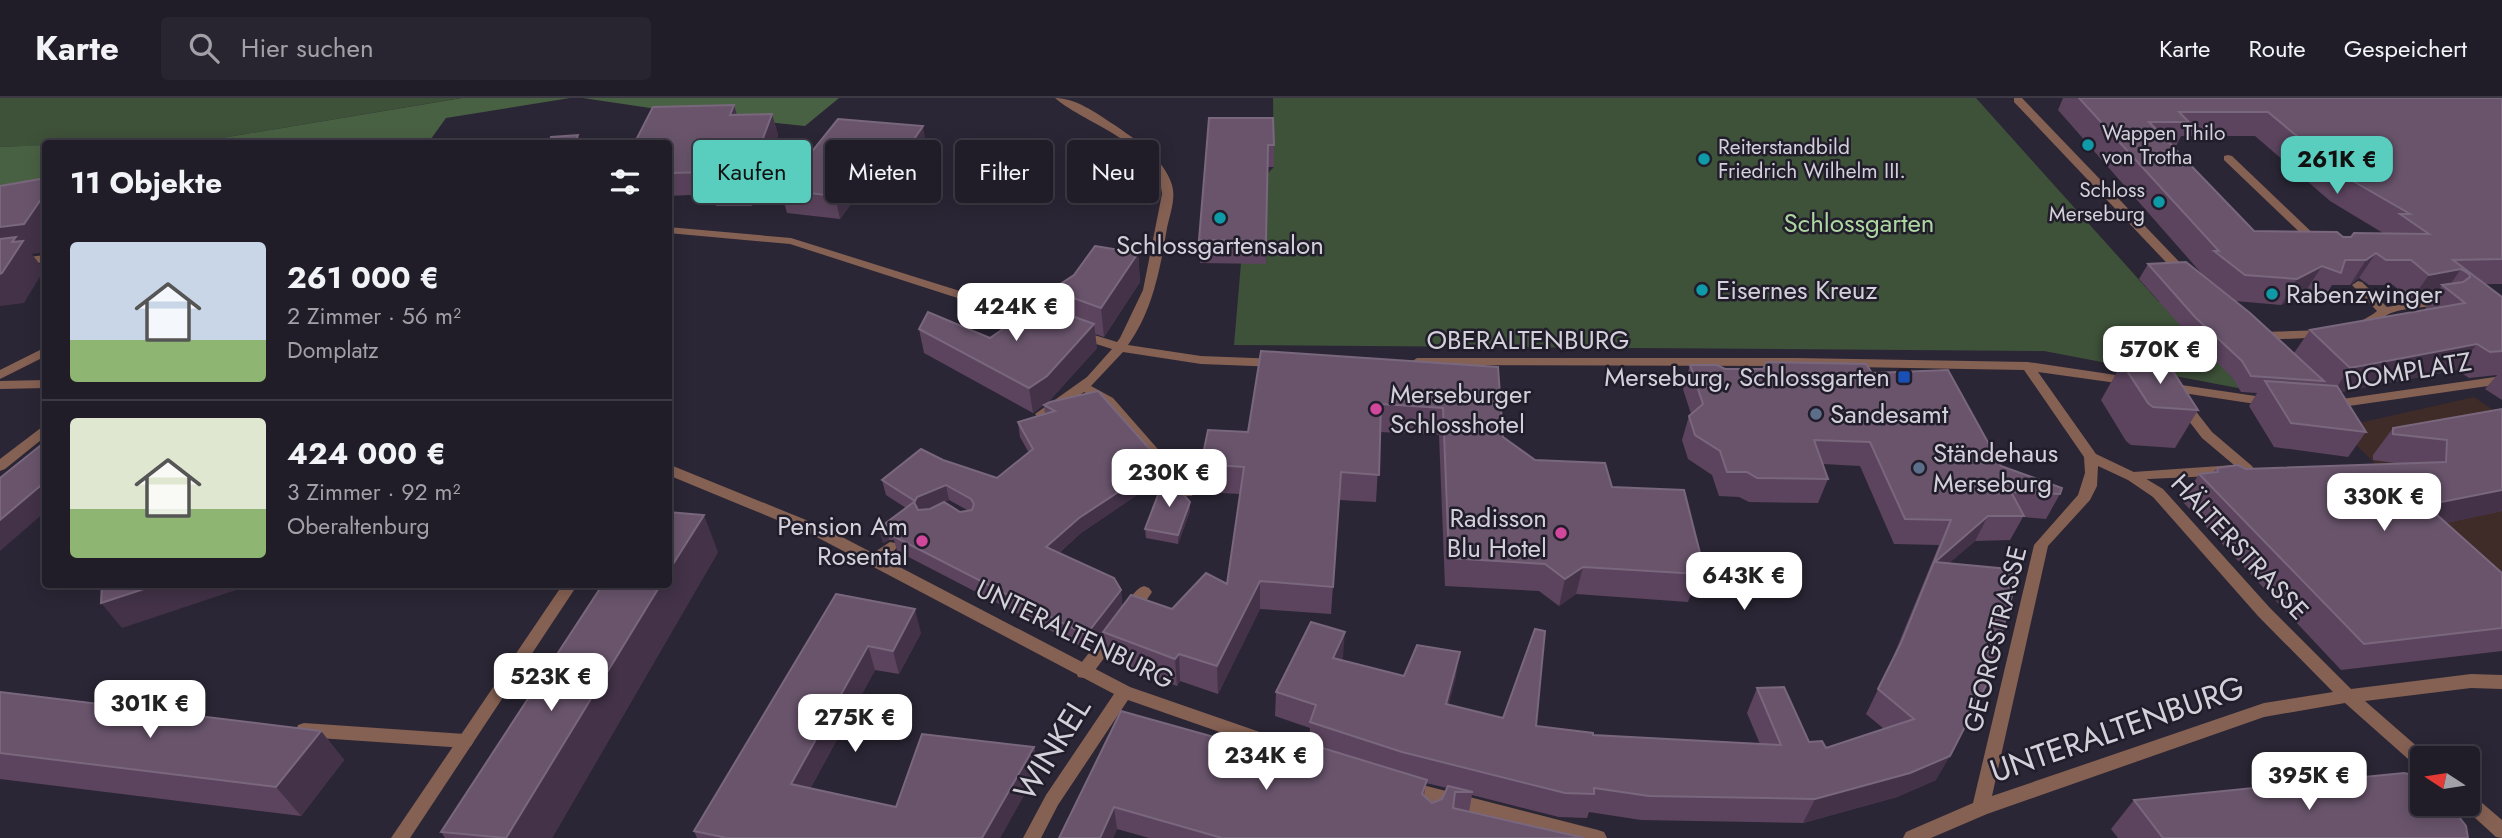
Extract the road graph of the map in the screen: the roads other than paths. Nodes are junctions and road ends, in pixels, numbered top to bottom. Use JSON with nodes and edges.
{"nodes":[{"id":1,"x":1060,"y":98,"type":"edge"},
{"id":2,"x":2018,"y":100,"type":"dead end"},
{"id":3,"x":2228,"y":158,"type":"dead end"},
{"id":4,"x":672,"y":230,"type":"edge"},
{"id":5,"x":2331,"y":257,"type":"edge"},
{"id":6,"x":42,"y":259,"type":"edge"},
{"id":7,"x":0,"y":264,"type":"edge"},
{"id":8,"x":2358,"y":285,"type":"edge"},
{"id":9,"x":2199,"y":286,"type":"edge"},
{"id":10,"x":2443,"y":301,"type":"edge"},
{"id":11,"x":2384,"y":312,"type":"junction"},
{"id":12,"x":2250,"y":326,"type":"edge"},
{"id":13,"x":1057,"y":327,"type":"edge"},
{"id":14,"x":1070,"y":331,"type":"edge"},
{"id":15,"x":1122,"y":350,"type":"junction"},
{"id":16,"x":42,"y":353,"type":"edge"},
{"id":17,"x":1405,"y":362,"type":"edge"},
{"id":18,"x":1298,"y":363,"type":"edge"},
{"id":19,"x":2028,"y":366,"type":"junction"},
{"id":20,"x":0,"y":375,"type":"edge"},
{"id":21,"x":2502,"y":380,"type":"edge"},
{"id":22,"x":42,"y":384,"type":"edge"},
{"id":23,"x":0,"y":385,"type":"edge"},
{"id":24,"x":1084,"y":387,"type":"junction"},
{"id":25,"x":2181,"y":402,"type":"edge"},
{"id":26,"x":2283,"y":403,"type":"edge"},
{"id":27,"x":2308,"y":404,"type":"edge"},
{"id":28,"x":1042,"y":414,"type":"edge"},
{"id":29,"x":42,"y":431,"type":"edge"},
{"id":30,"x":2091,"y":457,"type":"junction"},
{"id":31,"x":0,"y":466,"type":"edge"},
{"id":32,"x":673,"y":475,"type":"edge"},
{"id":33,"x":2133,"y":477,"type":"junction"},
{"id":34,"x":1187,"y":492,"type":"dead end"},
{"id":35,"x":890,"y":547,"type":"edge"},
{"id":36,"x":872,"y":561,"type":"junction"},
{"id":37,"x":568,"y":588,"type":"edge"},
{"id":38,"x":1144,"y":592,"type":"dead end"},
{"id":39,"x":1084,"y":672,"type":"junction"},
{"id":40,"x":2502,"y":682,"type":"edge"},
{"id":41,"x":1124,"y":692,"type":"junction"},
{"id":42,"x":2348,"y":696,"type":"junction"},
{"id":43,"x":286,"y":729,"type":"edge"},
{"id":44,"x":465,"y":741,"type":"junction"},
{"id":45,"x":2410,"y":750,"type":"edge"},
{"id":46,"x":1336,"y":765,"type":"edge"},
{"id":47,"x":1386,"y":781,"type":"edge"},
{"id":48,"x":1437,"y":796,"type":"junction"},
{"id":49,"x":1981,"y":808,"type":"junction"},
{"id":50,"x":2480,"y":812,"type":"edge"},
{"id":51,"x":1430,"y":814,"type":"edge"},
{"id":52,"x":2502,"y":831,"type":"edge"},
{"id":53,"x":400,"y":838,"type":"edge"},
{"id":54,"x":1032,"y":838,"type":"edge"},
{"id":55,"x":1598,"y":838,"type":"edge"},
{"id":56,"x":1912,"y":838,"type":"edge"}],
"edges":[{"from":1,"to":15,"type":"street"},
{"from":2,"to":9,"type":"street"},
{"from":3,"to":5,"type":"street"},
{"from":4,"to":13,"type":"street"},
{"from":6,"to":7,"type":"street"},
{"from":8,"to":11,"type":"street"},
{"from":10,"to":11,"type":"street"},
{"from":11,"to":12,"type":"street"},
{"from":14,"to":15,"type":"street"},
{"from":15,"to":18,"type":"street"},
{"from":15,"to":24,"type":"street"},
{"from":16,"to":20,"type":"street"},
{"from":17,"to":19,"type":"street","name":"OBERALTENBURG"},
{"from":19,"to":26,"type":"street"},
{"from":19,"to":30,"type":"street","name":"HÄLTERSTRASSE"},
{"from":21,"to":27,"type":"street","name":"DOMPLATZ"},
{"from":22,"to":23,"type":"street"},
{"from":24,"to":28,"type":"street"},
{"from":24,"to":34,"type":"street"},
{"from":25,"to":33,"type":"street"},
{"from":29,"to":31,"type":"street"},
{"from":30,"to":33,"type":"street","name":"HÄLTERSTRASSE"},
{"from":30,"to":49,"type":"street","name":"GEORGSTRASSE"},
{"from":32,"to":36,"type":"street","name":"UNTERALTENBURG"},
{"from":33,"to":42,"type":"street","name":"HÄLTERSTRASSE"},
{"from":35,"to":36,"type":"street"},
{"from":36,"to":39,"type":"street","name":"UNTERALTENBURG"},
{"from":37,"to":44,"type":"street"},
{"from":38,"to":39,"type":"street"},
{"from":39,"to":41,"type":"street","name":"UNTERALTENBURG"},
{"from":40,"to":42,"type":"street","name":"UNTERALTENBURG"},
{"from":41,"to":46,"type":"street","name":"UNTERALTENBURG"},
{"from":41,"to":54,"type":"street","name":"WINKEL"},
{"from":42,"to":45,"type":"street","name":"HÄLTERSTRASSE"},
{"from":42,"to":49,"type":"street","name":"UNTERALTENBURG"},
{"from":43,"to":44,"type":"street"},
{"from":44,"to":53,"type":"street"},
{"from":47,"to":48,"type":"street"},
{"from":48,"to":51,"type":"street"},
{"from":48,"to":55,"type":"street"},
{"from":49,"to":56,"type":"street","name":"UNTERALTENBURG"},
{"from":50,"to":52,"type":"street"}]}
